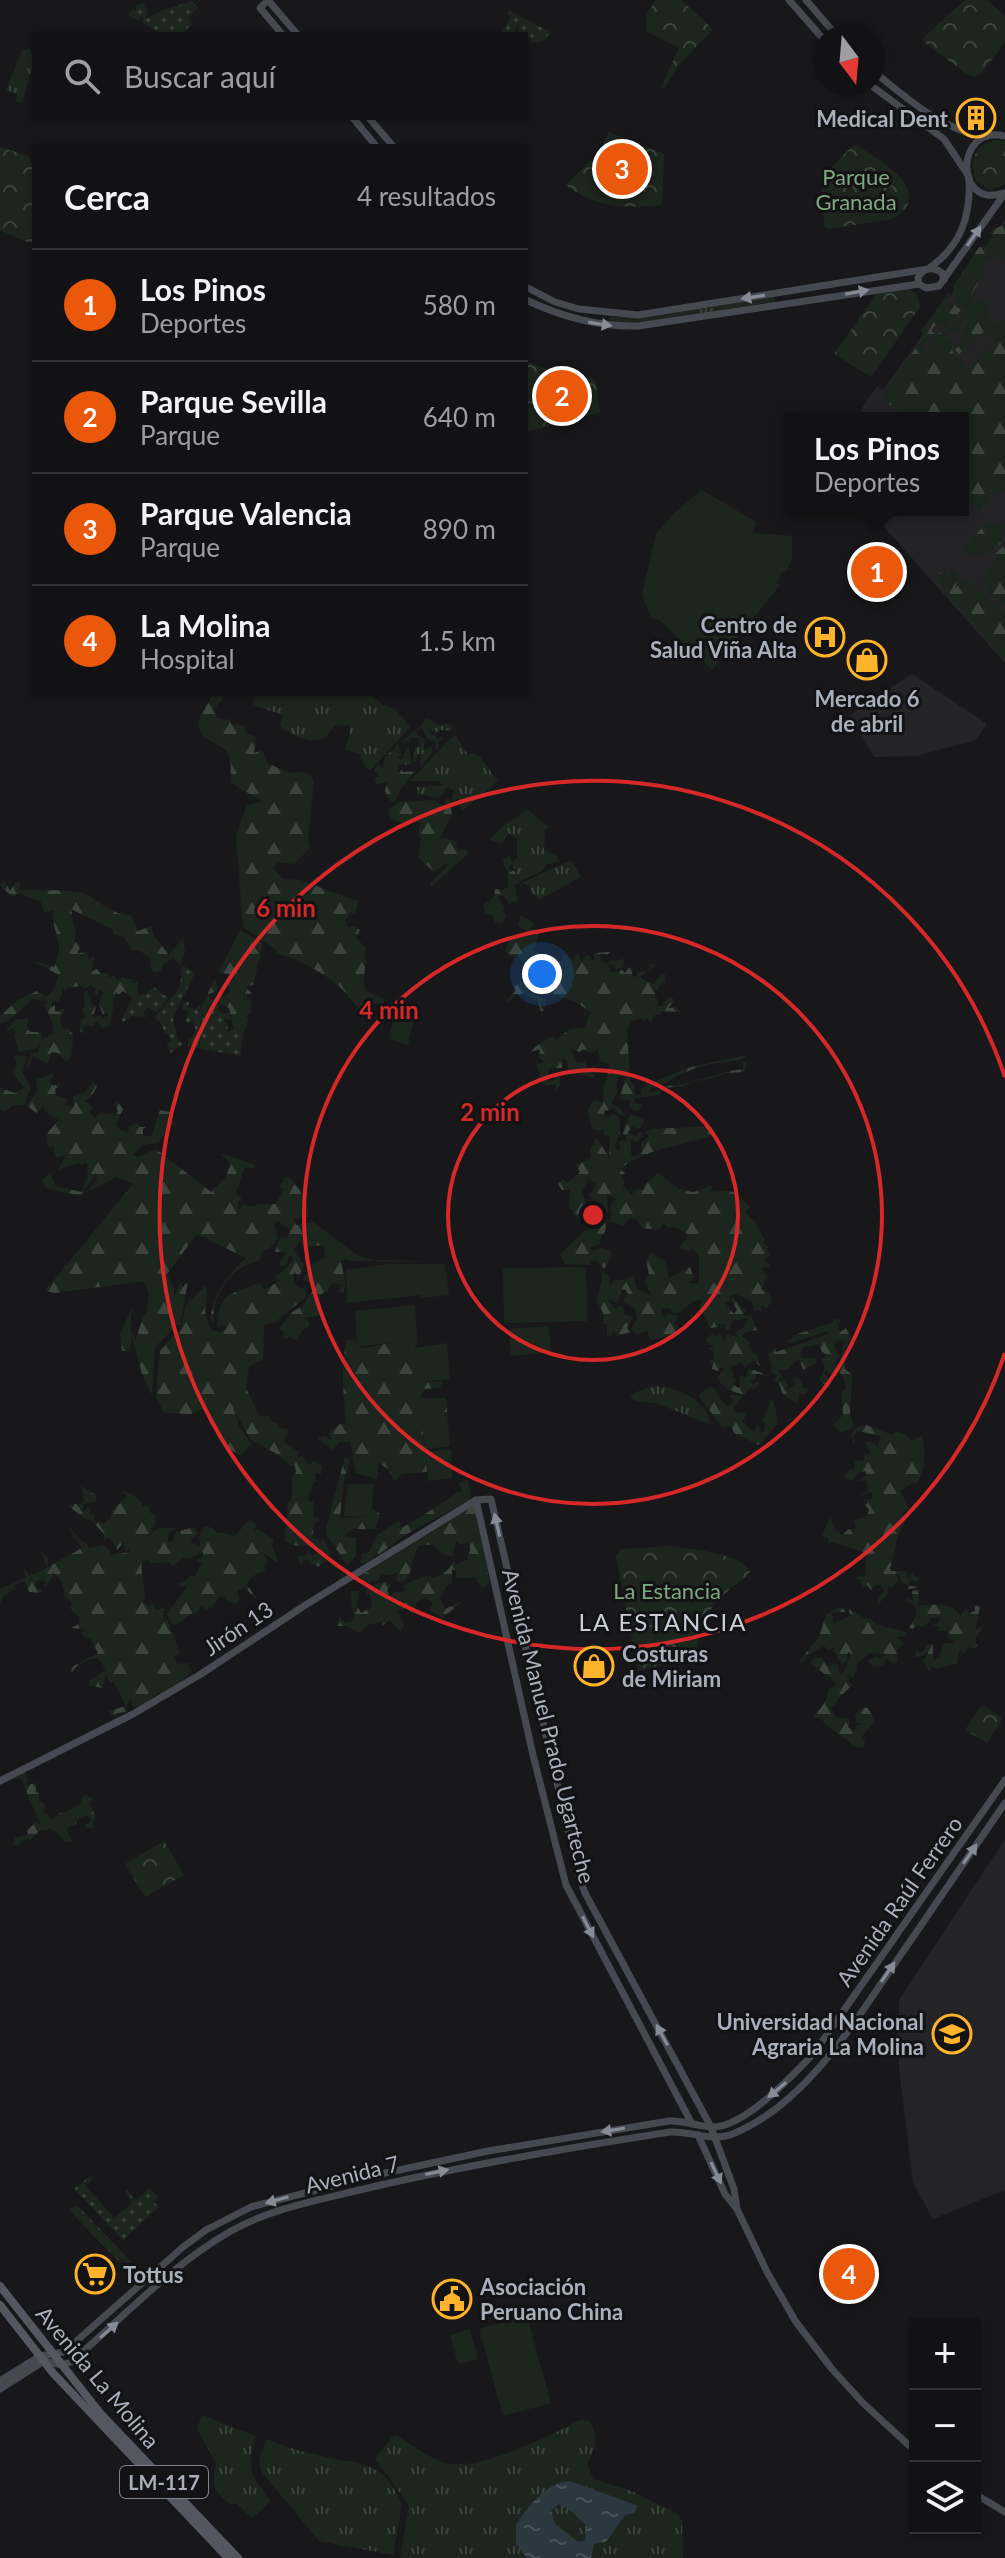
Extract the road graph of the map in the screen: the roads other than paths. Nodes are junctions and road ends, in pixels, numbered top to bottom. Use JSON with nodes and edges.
{"nodes":[{"id":1,"x":268,"y":0,"type":"edge"},
{"id":2,"x":789,"y":0,"type":"edge"},
{"id":3,"x":806,"y":0,"type":"edge"},
{"id":4,"x":287,"y":23,"type":"junction"},
{"id":5,"x":827,"y":24,"type":"edge"},
{"id":6,"x":813,"y":27,"type":"edge"},
{"id":7,"x":280,"y":32,"type":"edge"},
{"id":8,"x":295,"y":32,"type":"edge"},
{"id":9,"x":885,"y":80,"type":"edge"},
{"id":10,"x":885,"y":96,"type":"edge"},
{"id":11,"x":355,"y":120,"type":"edge"},
{"id":12,"x":371,"y":120,"type":"edge"},
{"id":13,"x":1005,"y":125,"type":"edge"},
{"id":14,"x":363,"y":130,"type":"junction"},
{"id":15,"x":988,"y":135,"type":"junction"},
{"id":16,"x":1005,"y":136,"type":"edge"},
{"id":17,"x":374,"y":144,"type":"edge"},
{"id":18,"x":391,"y":144,"type":"edge"},
{"id":19,"x":968,"y":176,"type":"junction"},
{"id":20,"x":1005,"y":192,"type":"edge"},
{"id":21,"x":944,"y":256,"type":"junction"},
{"id":22,"x":928,"y":269,"type":"junction"},
{"id":23,"x":912,"y":270,"type":"junction"},
{"id":24,"x":944,"y":280,"type":"junction"},
{"id":25,"x":906,"y":284,"type":"junction"},
{"id":26,"x":919,"y":284,"type":"junction"},
{"id":27,"x":528,"y":288,"type":"edge"},
{"id":28,"x":923,"y":294,"type":"dead end"},
{"id":29,"x":528,"y":301,"type":"edge"},
{"id":30,"x":491,"y":1499,"type":"joint"},
{"id":31,"x":476,"y":1500,"type":"junction"},
{"id":32,"x":1005,"y":1780,"type":"edge"},
{"id":33,"x":0,"y":1781,"type":"edge"},
{"id":34,"x":1005,"y":1803,"type":"edge"},
{"id":35,"x":828,"y":2035,"type":"junction"},
{"id":36,"x":838,"y":2041,"type":"junction"},
{"id":37,"x":691,"y":2121,"type":"junction"},
{"id":38,"x":711,"y":2127,"type":"junction"},
{"id":39,"x":699,"y":2136,"type":"junction"},
{"id":40,"x":716,"y":2139,"type":"junction"},
{"id":41,"x":488,"y":2151,"type":"junction"},
{"id":42,"x":490,"y":2161,"type":"junction"},
{"id":43,"x":308,"y":2191,"type":"junction"},
{"id":44,"x":311,"y":2202,"type":"junction"},
{"id":45,"x":737,"y":2209,"type":"junction"},
{"id":46,"x":0,"y":2286,"type":"edge"},
{"id":47,"x":0,"y":2305,"type":"edge"},
{"id":48,"x":53,"y":2355,"type":"junction"},
{"id":49,"x":42,"y":2358,"type":"junction"},
{"id":50,"x":62,"y":2365,"type":"junction"},
{"id":51,"x":0,"y":2381,"type":"edge"},
{"id":52,"x":0,"y":2389,"type":"edge"},
{"id":53,"x":909,"y":2446,"type":"edge"},
{"id":54,"x":981,"y":2498,"type":"edge"},
{"id":55,"x":1005,"y":2512,"type":"edge"},
{"id":56,"x":228,"y":2558,"type":"edge"},
{"id":57,"x":238,"y":2558,"type":"edge"}],
"edges":[{"from":1,"to":4,"type":"street"},
{"from":1,"to":7,"type":"street"},
{"from":2,"to":6,"type":"street"},
{"from":3,"to":5,"type":"street"},
{"from":4,"to":7,"type":"street"},
{"from":4,"to":8,"type":"street"},
{"from":9,"to":15,"type":"street"},
{"from":10,"to":19,"type":"street"},
{"from":11,"to":14,"type":"street"},
{"from":12,"to":14,"type":"street"},
{"from":12,"to":18,"type":"street"},
{"from":13,"to":15,"type":"street"},
{"from":14,"to":17,"type":"street"},
{"from":15,"to":16,"type":"street"},
{"from":15,"to":19,"type":"street"},
{"from":19,"to":20,"type":"street"},
{"from":19,"to":21,"type":"street"},
{"from":24,"to":20,"type":"street","one_way":true},
{"from":21,"to":22,"type":"street"},
{"from":21,"to":23,"type":"street"},
{"from":22,"to":23,"type":"street"},
{"from":22,"to":24,"type":"street"},
{"from":22,"to":26,"type":"street"},
{"from":23,"to":27,"type":"street","one_way":true},
{"from":24,"to":26,"type":"street"},
{"from":25,"to":26,"type":"street"},
{"from":25,"to":28,"type":"street"},
{"from":29,"to":25,"type":"street","one_way":true},
{"from":30,"to":31,"type":"street","name":"Jirón 13"},
{"from":38,"to":30,"type":"street","name":"Avenida Manuel Prado Ugarteche","one_way":true},
{"from":31,"to":33,"type":"street","name":"Jirón 13"},
{"from":31,"to":37,"type":"street","name":"Avenida Manuel Prado Ugarteche","one_way":true},
{"from":32,"to":35,"type":"street","name":"Avenida Raúl Ferrero"},
{"from":36,"to":34,"type":"street","name":"Avenida Raúl Ferrero","one_way":true},
{"from":35,"to":36,"type":"street"},
{"from":35,"to":38,"type":"street","name":"Avenida Raúl Ferrero","one_way":true},
{"from":36,"to":40,"type":"street","name":"Avenida Raúl Ferrero"},
{"from":37,"to":38,"type":"street","name":"Avenida 7"},
{"from":37,"to":39,"type":"street","name":"Avenida Manuel Prado Ugarteche"},
{"from":37,"to":41,"type":"street","name":"Avenida 7","one_way":true},
{"from":38,"to":40,"type":"street","name":"Avenida Manuel Prado Ugarteche"},
{"from":39,"to":40,"type":"street","name":"Avenida 7"},
{"from":39,"to":42,"type":"street","name":"Avenida 7"},
{"from":39,"to":45,"type":"street","name":"Avenida Manuel Prado Ugarteche","one_way":true},
{"from":40,"to":45,"type":"street","name":"Avenida Manuel Prado Ugarteche"},
{"from":41,"to":42,"type":"street"},
{"from":41,"to":43,"type":"street","name":"Avenida 7"},
{"from":44,"to":42,"type":"street","name":"Avenida 7","one_way":true},
{"from":43,"to":44,"type":"street"},
{"from":43,"to":48,"type":"street","name":"Avenida 7","one_way":true},
{"from":50,"to":44,"type":"street","name":"Avenida 7","one_way":true},
{"from":45,"to":53,"type":"street","name":"Avenida Manuel Prado Ugarteche"},
{"from":46,"to":48,"type":"main road","name":"Avenida La Molina","number":"LM-117"},
{"from":47,"to":49,"type":"main road","name":"Avenida La Molina","number":"LM-117"},
{"from":48,"to":49,"type":"street","name":"Avenida 7"},
{"from":48,"to":50,"type":"main road","name":"Avenida La Molina","number":"LM-117"},
{"from":49,"to":50,"type":"street"},
{"from":49,"to":51,"type":"street"},
{"from":49,"to":52,"type":"street"},
{"from":49,"to":56,"type":"main road","name":"Avenida La Molina","number":"LM-117"},
{"from":50,"to":57,"type":"main road","name":"Avenida La Molina","number":"LM-117"},
{"from":54,"to":55,"type":"street"}]}
